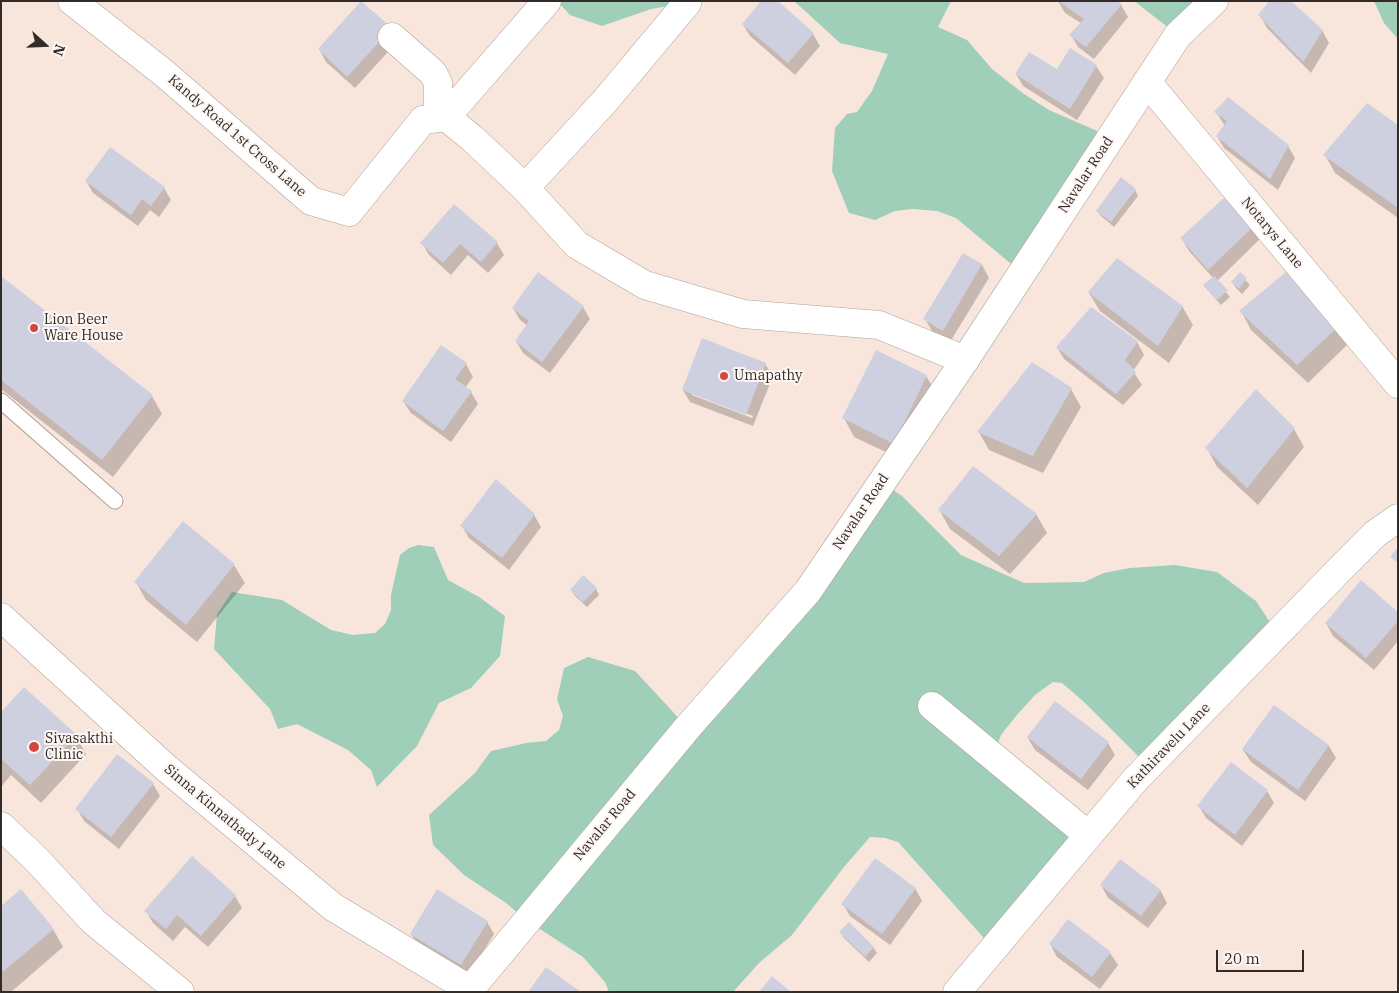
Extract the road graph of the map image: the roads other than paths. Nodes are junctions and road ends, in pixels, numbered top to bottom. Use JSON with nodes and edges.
{"nodes":[{"id":1,"x":72,"y":1,"type":"edge"},
{"id":2,"x":547,"y":1,"type":"edge"},
{"id":3,"x":1214,"y":1,"type":"edge"},
{"id":4,"x":687,"y":3,"type":"dead end"},
{"id":5,"x":392,"y":37,"type":"dead end"},
{"id":6,"x":1147,"y":82,"type":"junction"},
{"id":7,"x":442,"y":117,"type":"junction"},
{"id":8,"x":525,"y":188,"type":"junction"},
{"id":9,"x":965,"y":360,"type":"junction"},
{"id":10,"x":1398,"y":384,"type":"edge"},
{"id":11,"x":1,"y":401,"type":"edge"},
{"id":12,"x":115,"y":501,"type":"dead end"},
{"id":13,"x":1398,"y":518,"type":"edge"},
{"id":14,"x":1,"y":617,"type":"edge"},
{"id":15,"x":932,"y":706,"type":"dead end"},
{"id":16,"x":1,"y":826,"type":"edge"},
{"id":17,"x":1088,"y":835,"type":"junction"},
{"id":18,"x":468,"y":991,"type":"edge"},
{"id":19,"x":180,"y":992,"type":"edge"},
{"id":20,"x":958,"y":992,"type":"edge"}],
"edges":[{"from":1,"to":7,"type":"street","name":"Kandy Road 1st Cross Lane"},
{"from":2,"to":7,"type":"street"},
{"from":3,"to":6,"type":"street","name":"Navalar Road"},
{"from":4,"to":8,"type":"street"},
{"from":5,"to":7,"type":"street"},
{"from":6,"to":9,"type":"street","name":"Navalar Road"},
{"from":6,"to":10,"type":"street","name":"Notarys Lane"},
{"from":7,"to":8,"type":"street"},
{"from":8,"to":9,"type":"street"},
{"from":9,"to":18,"type":"street","name":"Navalar Road"},
{"from":11,"to":12,"type":"lane"},
{"from":13,"to":17,"type":"street","name":"Kathiravelu Lane"},
{"from":14,"to":18,"type":"street","name":"Sinna Kinnathady Lane"},
{"from":15,"to":17,"type":"street"},
{"from":16,"to":19,"type":"street"},
{"from":17,"to":20,"type":"street","name":"Kathiravelu Lane"}]}
